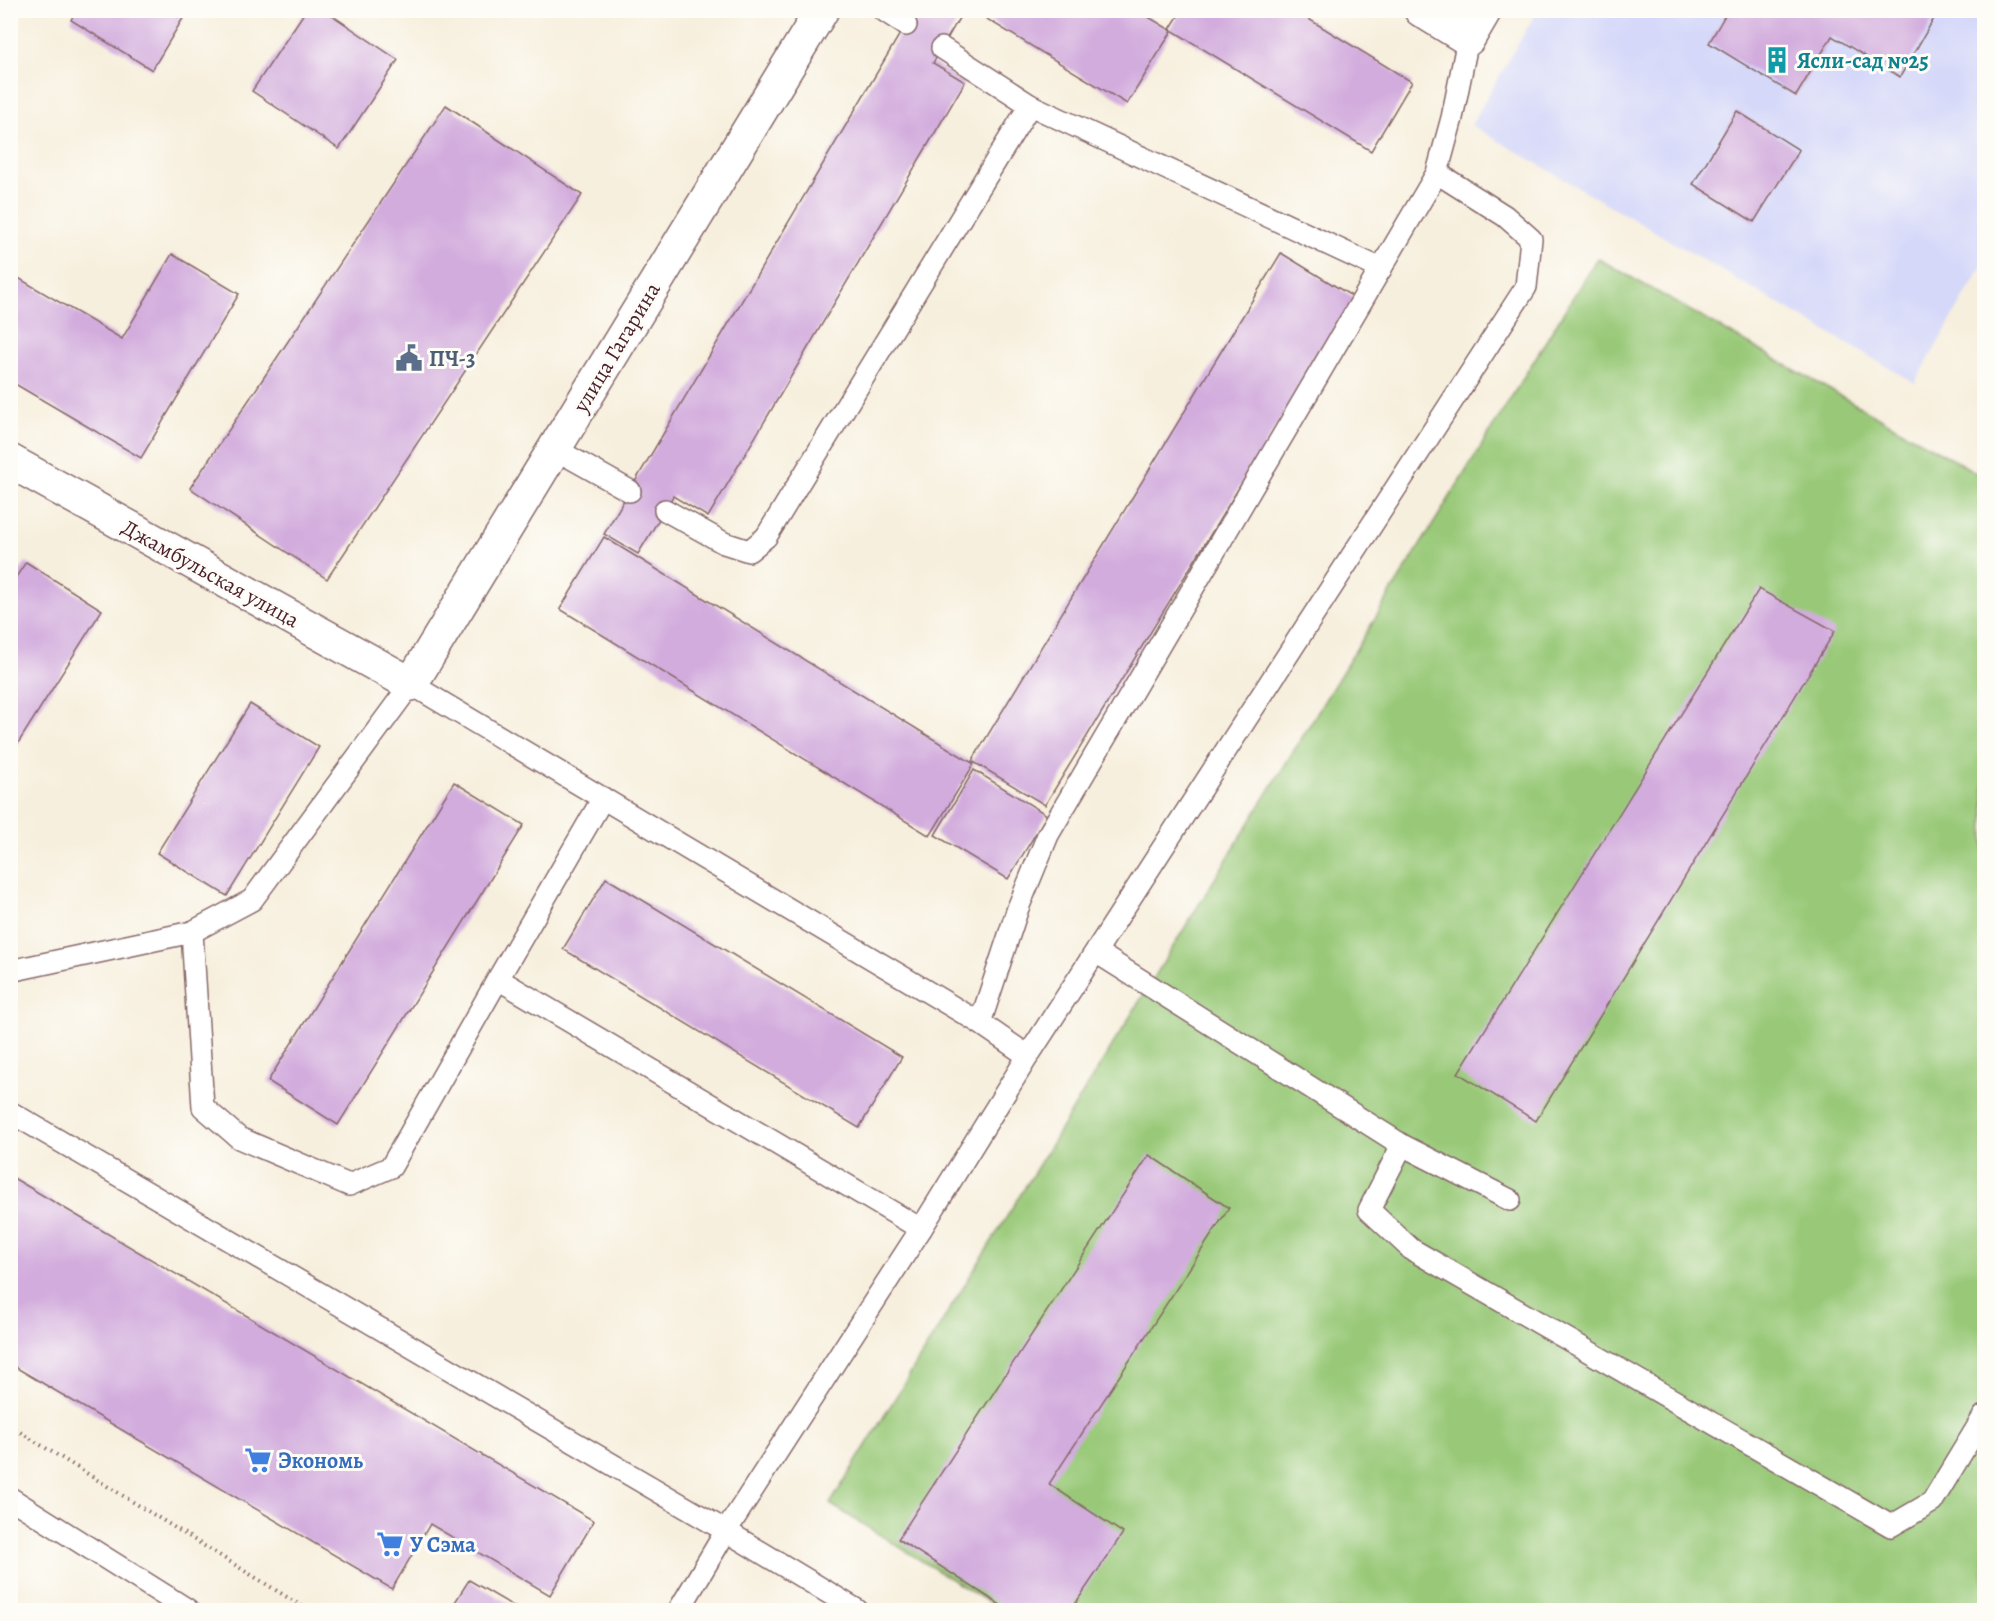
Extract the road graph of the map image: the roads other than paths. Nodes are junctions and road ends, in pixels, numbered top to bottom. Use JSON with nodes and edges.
{"nodes":[{"id":1,"x":822,"y":10,"type":"edge"},
{"id":2,"x":883,"y":10,"type":"edge"},
{"id":3,"x":1421,"y":10,"type":"edge"},
{"id":4,"x":1485,"y":10,"type":"edge"},
{"id":5,"x":906,"y":25,"type":"dead end"},
{"id":6,"x":1468,"y":39,"type":"junction"},
{"id":7,"x":942,"y":48,"type":"dead end"},
{"id":8,"x":1030,"y":105,"type":"junction"},
{"id":9,"x":1437,"y":173,"type":"junction"},
{"id":10,"x":1381,"y":269,"type":"junction"},
{"id":11,"x":555,"y":449,"type":"junction"},
{"id":12,"x":10,"y":461,"type":"edge"},
{"id":13,"x":630,"y":491,"type":"dead end"},
{"id":14,"x":665,"y":510,"type":"dead end"},
{"id":15,"x":411,"y":684,"type":"junction"},
{"id":16,"x":603,"y":798,"type":"junction"},
{"id":17,"x":192,"y":932,"type":"junction"},
{"id":18,"x":1096,"y":952,"type":"junction"},
{"id":19,"x":10,"y":971,"type":"edge"},
{"id":20,"x":498,"y":979,"type":"junction"},
{"id":21,"x":980,"y":1023,"type":"junction"},
{"id":22,"x":1029,"y":1056,"type":"junction"},
{"id":23,"x":10,"y":1112,"type":"edge"},
{"id":24,"x":1402,"y":1145,"type":"junction"},
{"id":25,"x":1510,"y":1200,"type":"dead end"},
{"id":26,"x":921,"y":1229,"type":"junction"},
{"id":27,"x":1984,"y":1416,"type":"edge"},
{"id":28,"x":10,"y":1498,"type":"edge"},
{"id":29,"x":726,"y":1530,"type":"junction"},
{"id":30,"x":188,"y":1611,"type":"edge"},
{"id":31,"x":679,"y":1611,"type":"edge"},
{"id":32,"x":857,"y":1611,"type":"edge"}],
"edges":[{"from":1,"to":11,"type":"street","name":"улица Гагарина"},
{"from":2,"to":5,"type":"lane"},
{"from":3,"to":6,"type":"street"},
{"from":4,"to":6,"type":"street"},
{"from":6,"to":9,"type":"lane"},
{"from":7,"to":8,"type":"lane"},
{"from":8,"to":10,"type":"lane"},
{"from":8,"to":14,"type":"lane"},
{"from":9,"to":10,"type":"lane"},
{"from":9,"to":18,"type":"lane"},
{"from":10,"to":21,"type":"lane"},
{"from":11,"to":13,"type":"lane"},
{"from":11,"to":15,"type":"street","name":"улица Гагарина"},
{"from":12,"to":15,"type":"street","name":"Джамбульская улица"},
{"from":15,"to":16,"type":"lane"},
{"from":15,"to":17,"type":"lane"},
{"from":16,"to":20,"type":"lane"},
{"from":16,"to":21,"type":"lane"},
{"from":17,"to":19,"type":"lane"},
{"from":17,"to":20,"type":"lane"},
{"from":18,"to":22,"type":"lane"},
{"from":18,"to":24,"type":"lane"},
{"from":20,"to":26,"type":"lane"},
{"from":21,"to":22,"type":"lane"},
{"from":22,"to":26,"type":"lane"},
{"from":23,"to":29,"type":"lane"},
{"from":24,"to":25,"type":"lane"},
{"from":24,"to":27,"type":"lane"},
{"from":26,"to":29,"type":"lane"},
{"from":28,"to":30,"type":"lane"},
{"from":29,"to":31,"type":"lane"},
{"from":29,"to":32,"type":"lane"}]}
